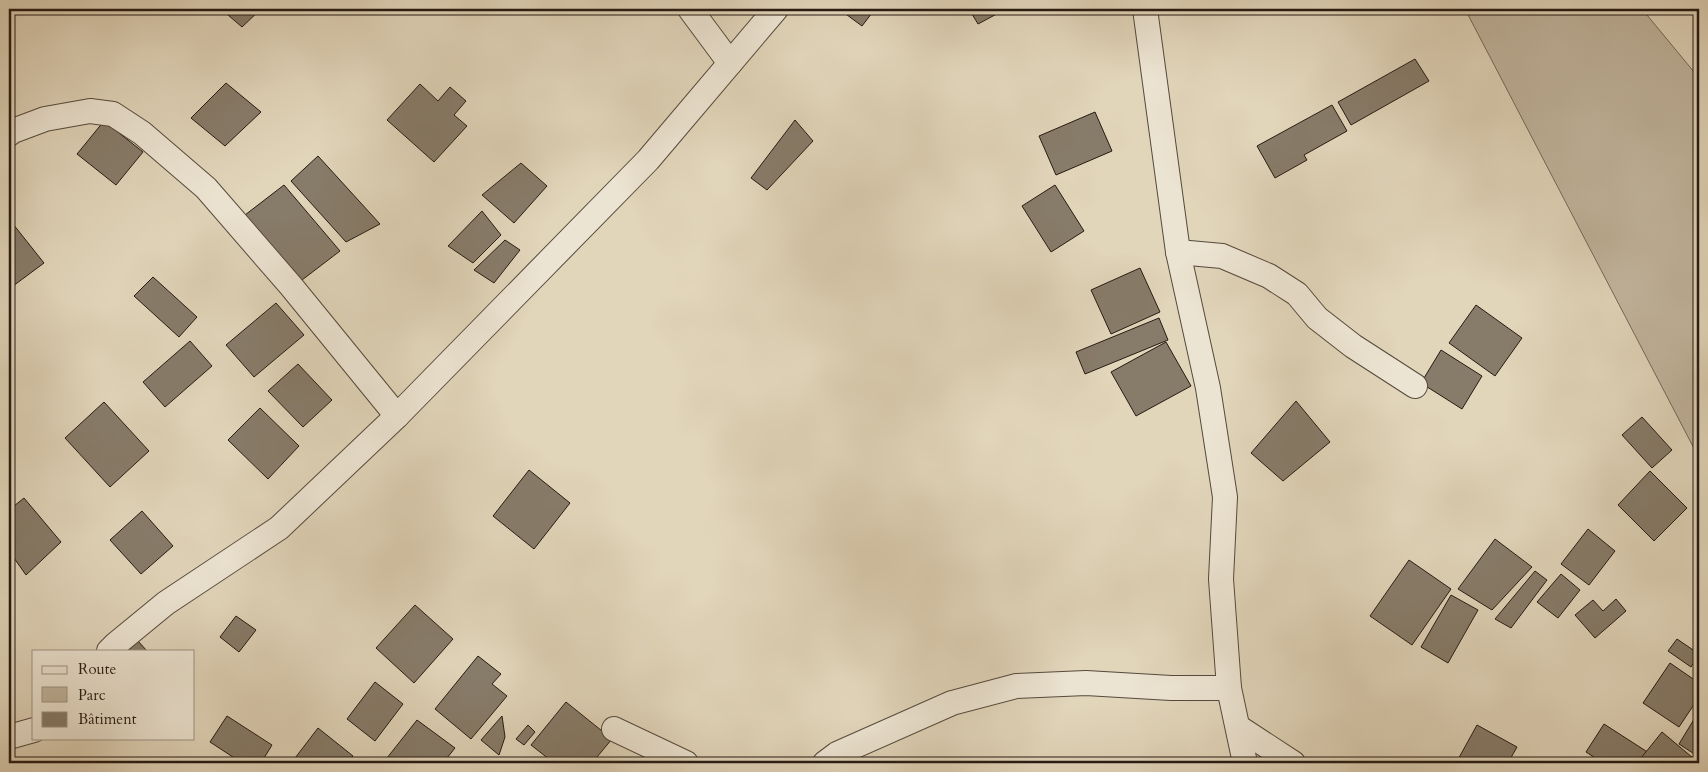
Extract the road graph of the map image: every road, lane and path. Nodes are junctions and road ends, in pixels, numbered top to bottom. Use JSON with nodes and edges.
{"nodes":[{"id":1,"x":690,"y":9,"type":"edge"},
{"id":2,"x":776,"y":9,"type":"edge"},
{"id":3,"x":1145,"y":9,"type":"edge"},
{"id":4,"x":730,"y":63,"type":"junction"},
{"id":5,"x":9,"y":134,"type":"edge"},
{"id":6,"x":1178,"y":252,"type":"junction"},
{"id":7,"x":1414,"y":386,"type":"dead end"},
{"id":8,"x":397,"y":416,"type":"junction"},
{"id":9,"x":110,"y":650,"type":"edge"},
{"id":10,"x":1229,"y":688,"type":"junction"},
{"id":11,"x":1238,"y":727,"type":"junction"},
{"id":12,"x":614,"y":729,"type":"dead end"},
{"id":13,"x":32,"y":731,"type":"edge"},
{"id":14,"x":9,"y":737,"type":"edge"},
{"id":15,"x":1243,"y":761,"type":"edge"},
{"id":16,"x":686,"y":763,"type":"edge"},
{"id":17,"x":825,"y":763,"type":"edge"},
{"id":18,"x":1293,"y":763,"type":"edge"}],
"edges":[{"from":1,"to":4,"type":"street"},
{"from":2,"to":4,"type":"street"},
{"from":3,"to":6,"type":"street"},
{"from":4,"to":8,"type":"street"},
{"from":5,"to":8,"type":"street"},
{"from":6,"to":7,"type":"street"},
{"from":6,"to":10,"type":"street"},
{"from":8,"to":9,"type":"street"},
{"from":10,"to":11,"type":"street"},
{"from":10,"to":17,"type":"street"},
{"from":11,"to":15,"type":"street"},
{"from":11,"to":18,"type":"street"},
{"from":12,"to":16,"type":"street"},
{"from":13,"to":14,"type":"street"}]}
